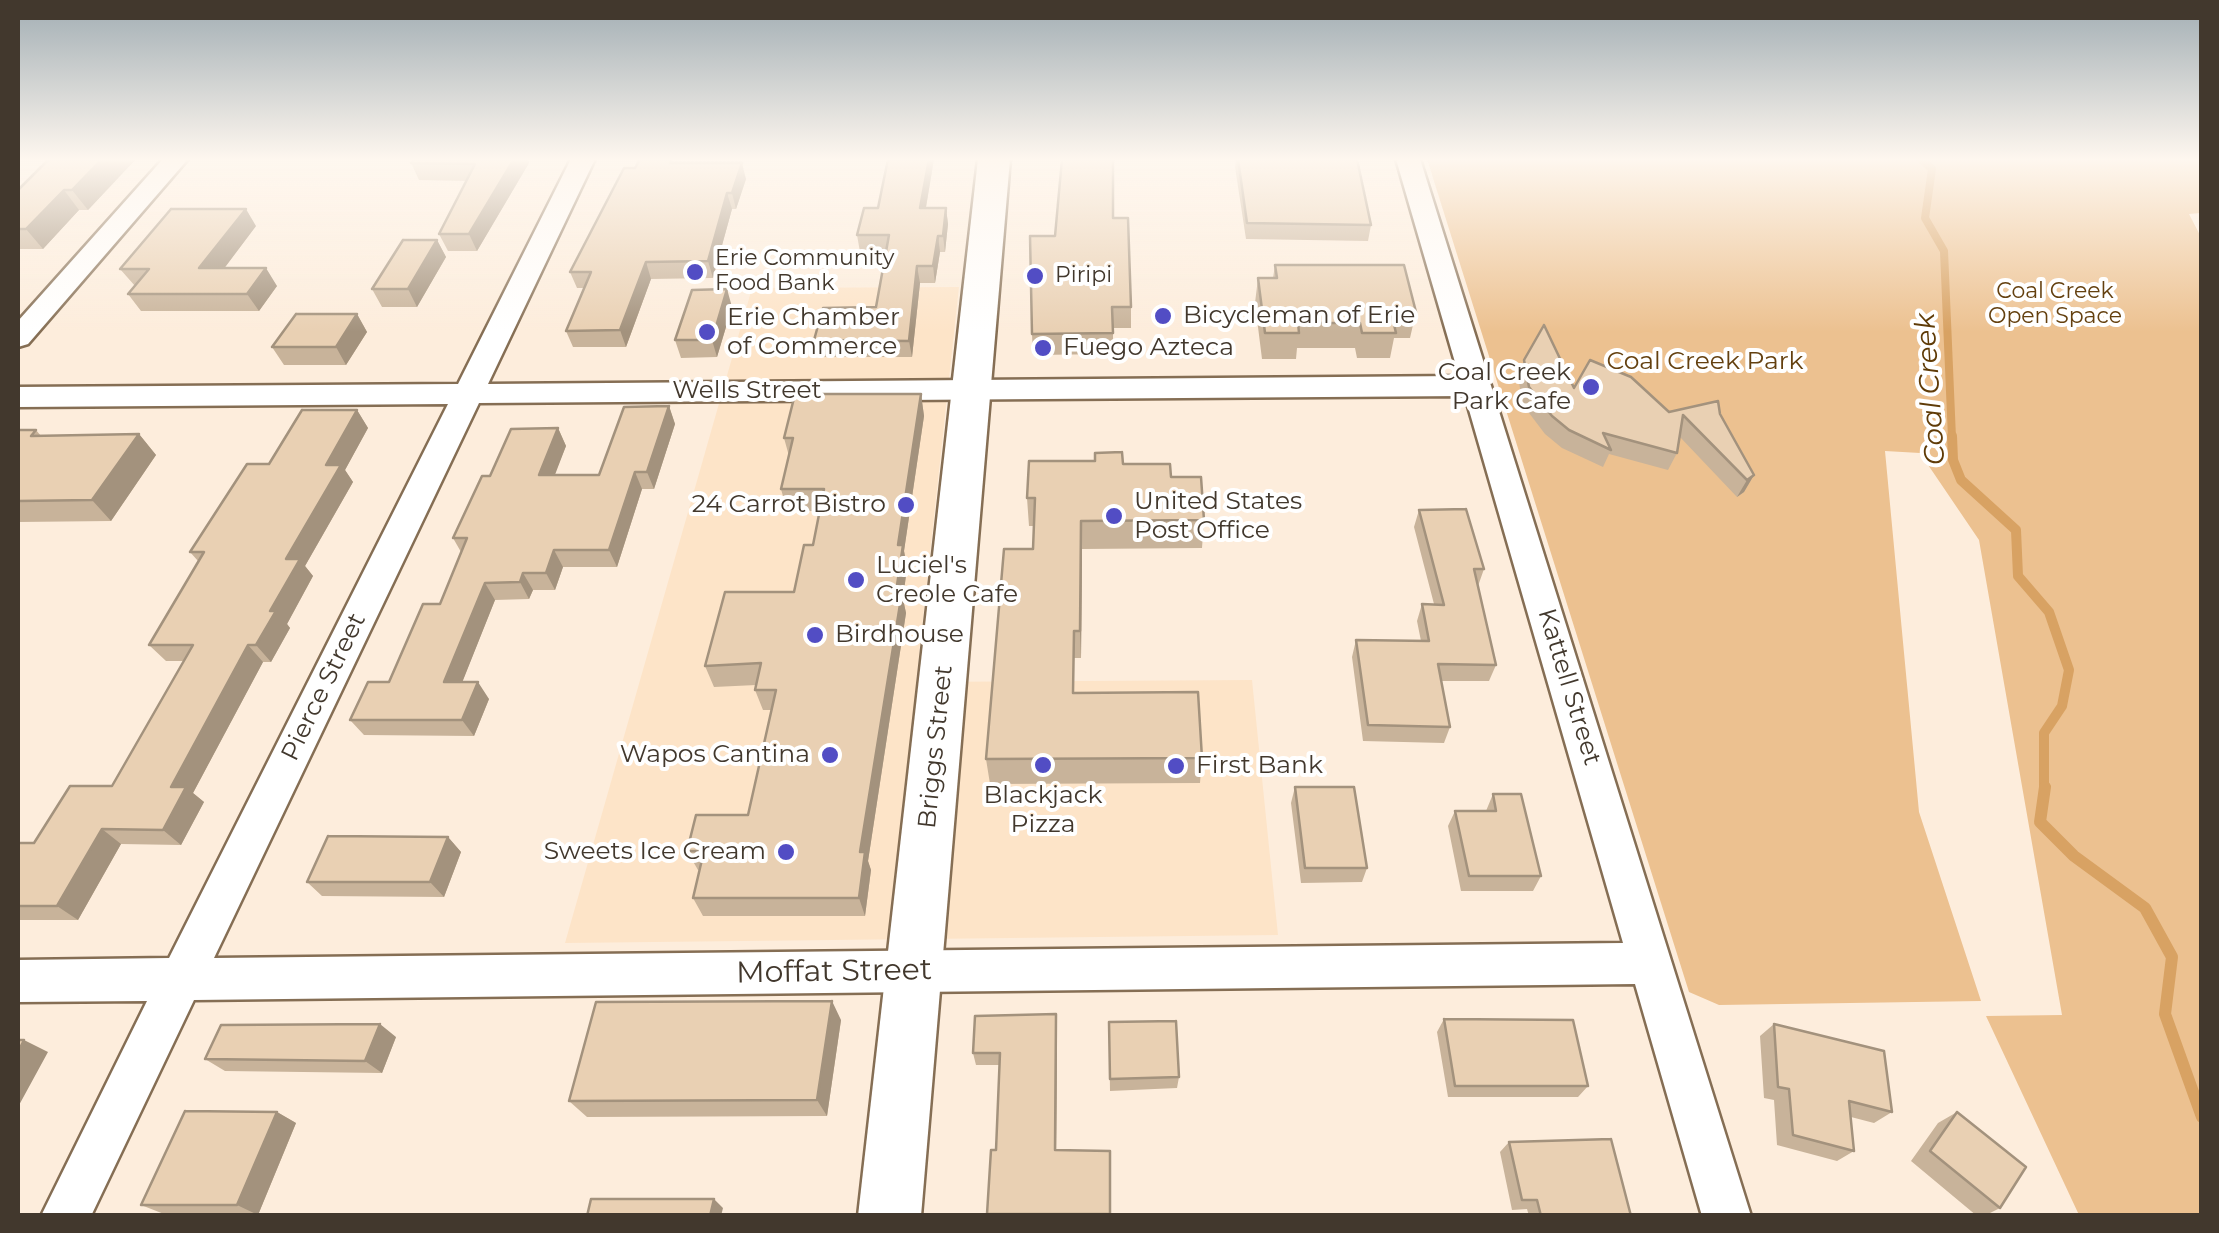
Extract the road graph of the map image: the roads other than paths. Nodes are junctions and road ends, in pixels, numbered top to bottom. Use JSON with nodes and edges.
{"nodes":[{"id":1,"x":125,"y":217,"type":"edge"},
{"id":2,"x":554,"y":217,"type":"edge"},
{"id":3,"x":988,"y":217,"type":"edge"},
{"id":4,"x":1425,"y":217,"type":"edge"},
{"id":5,"x":18,"y":338,"type":"edge"},
{"id":6,"x":1476,"y":386,"type":"junction"},
{"id":7,"x":971,"y":390,"type":"junction"},
{"id":8,"x":468,"y":393,"type":"junction"},
{"id":9,"x":18,"y":397,"type":"edge"},
{"id":10,"x":1651,"y":963,"type":"junction"},
{"id":11,"x":913,"y":972,"type":"junction"},
{"id":12,"x":180,"y":980,"type":"junction"},
{"id":13,"x":18,"y":982,"type":"edge"},
{"id":14,"x":65,"y":1216,"type":"edge"},
{"id":15,"x":890,"y":1216,"type":"edge"},
{"id":16,"x":1727,"y":1216,"type":"edge"}],
"edges":[{"from":1,"to":5,"type":"street"},
{"from":2,"to":8,"type":"street","name":"Pierce Street"},
{"from":3,"to":7,"type":"street","name":"Briggs Street"},
{"from":4,"to":6,"type":"street","name":"Kattell Street"},
{"from":6,"to":7,"type":"street","name":"Wells Street"},
{"from":6,"to":10,"type":"street","name":"Kattell Street"},
{"from":7,"to":8,"type":"street","name":"Wells Street"},
{"from":7,"to":11,"type":"street","name":"Briggs Street"},
{"from":8,"to":9,"type":"street","name":"Wells Street"},
{"from":8,"to":12,"type":"street","name":"Pierce Street"},
{"from":10,"to":11,"type":"street","name":"Moffat Street"},
{"from":10,"to":16,"type":"street","name":"Kattell Street"},
{"from":11,"to":12,"type":"street","name":"Moffat Street"},
{"from":11,"to":15,"type":"street","name":"Briggs Street"},
{"from":12,"to":13,"type":"street","name":"Moffat Street"},
{"from":12,"to":14,"type":"street","name":"Pierce Street"}]}
